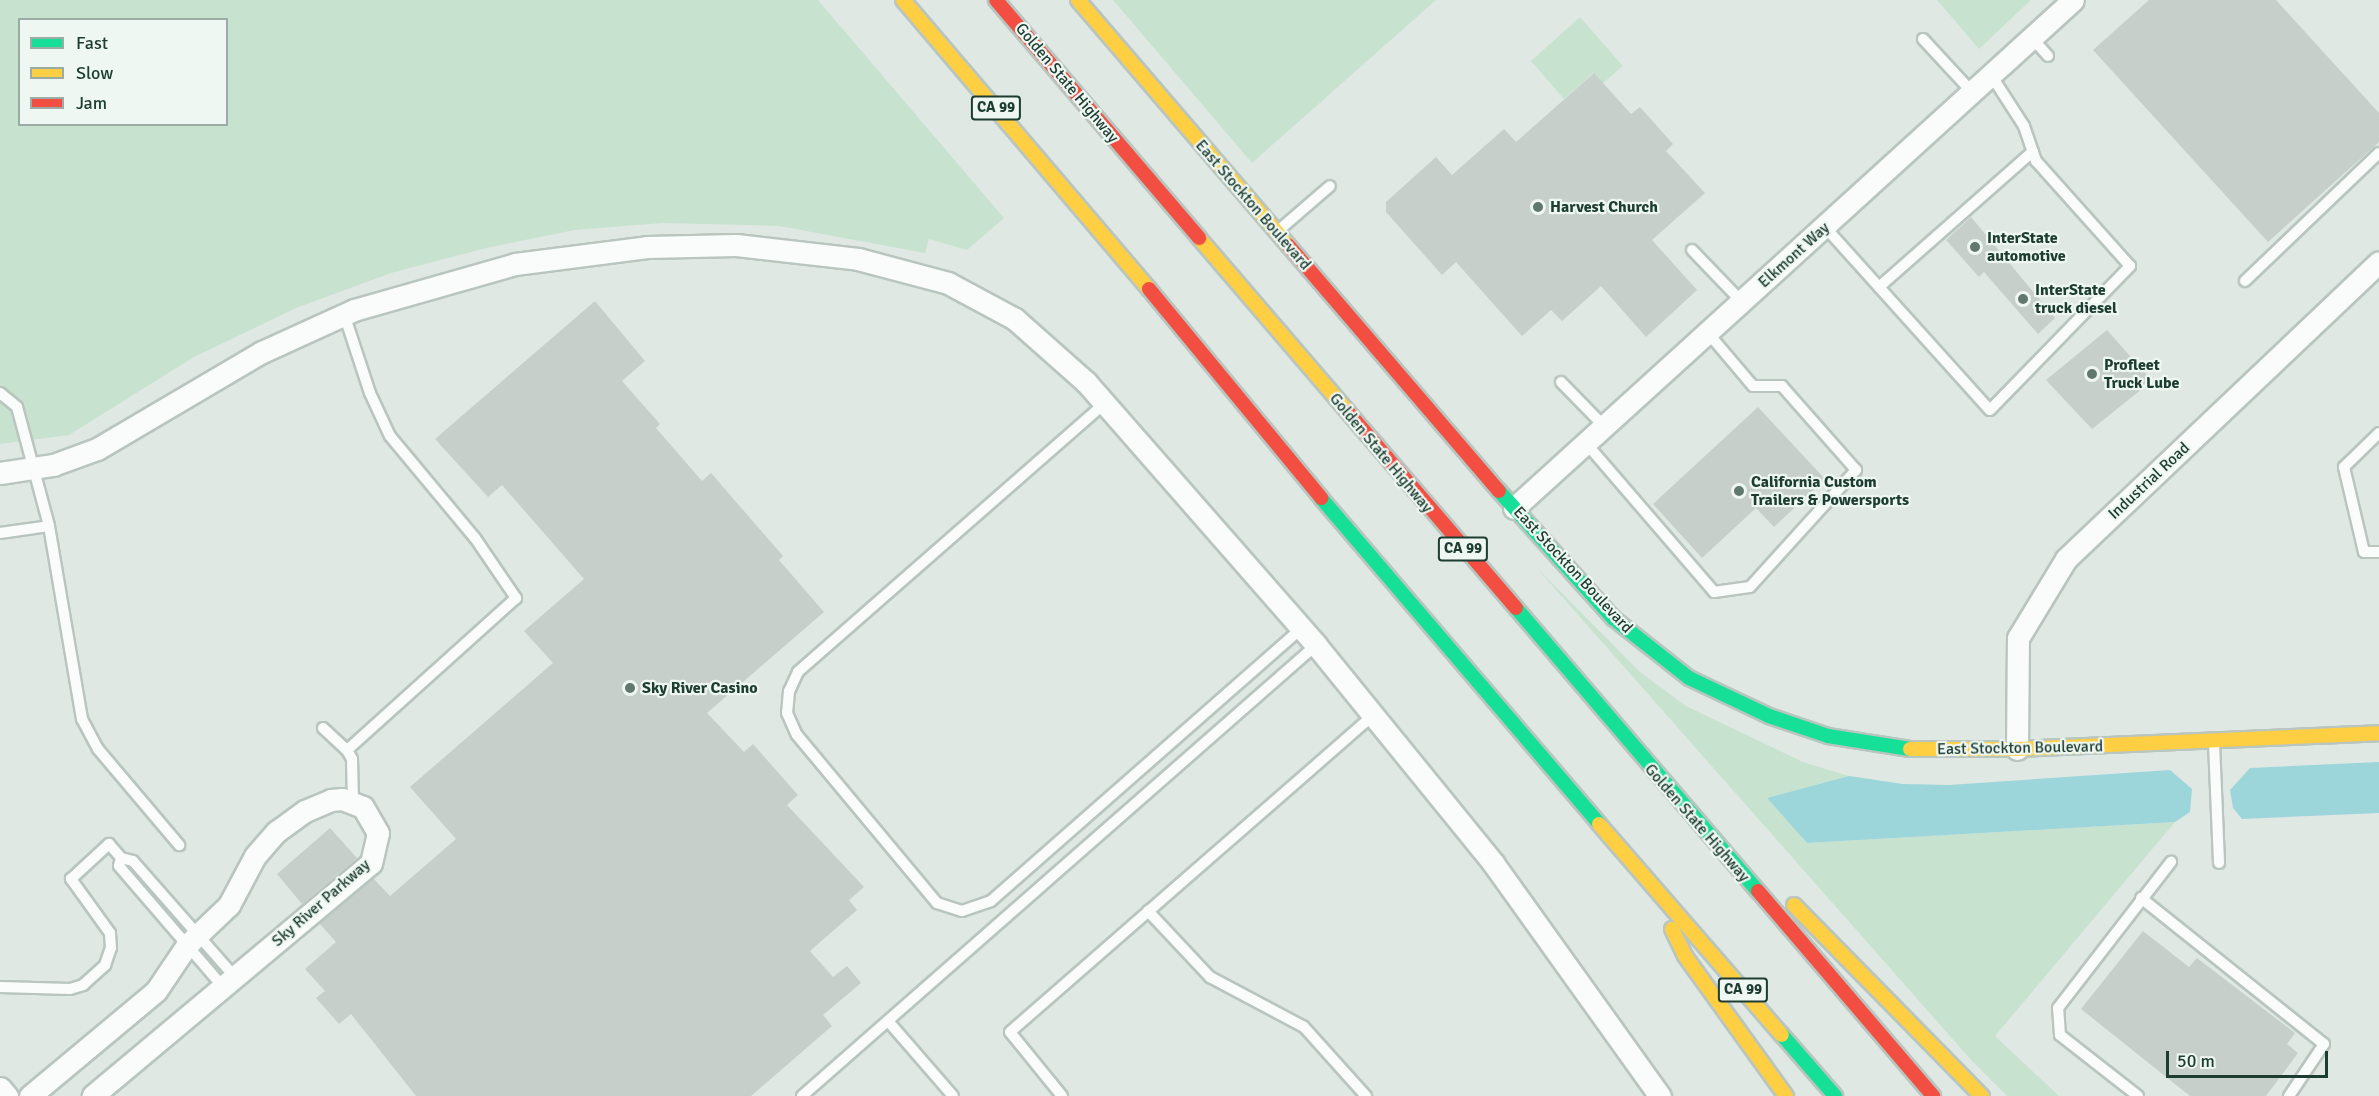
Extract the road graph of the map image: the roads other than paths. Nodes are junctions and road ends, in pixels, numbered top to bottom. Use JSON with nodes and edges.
{"nodes":[{"id":1,"x":903,"y":0,"type":"edge"},
{"id":2,"x":996,"y":0,"type":"edge"},
{"id":3,"x":1078,"y":0,"type":"edge"},
{"id":4,"x":2073,"y":0,"type":"edge"},
{"id":5,"x":2032,"y":38,"type":"junction"},
{"id":6,"x":1923,"y":39,"type":"dead end"},
{"id":7,"x":2048,"y":56,"type":"dead end"},
{"id":8,"x":1991,"y":75,"type":"junction"},
{"id":9,"x":1972,"y":92,"type":"junction"},
{"id":10,"x":2033,"y":151,"type":"junction"},
{"id":11,"x":2379,"y":153,"type":"edge"},
{"id":12,"x":1330,"y":186,"type":"dead end"},
{"id":13,"x":1825,"y":227,"type":"junction"},
{"id":14,"x":1276,"y":232,"type":"junction"},
{"id":15,"x":1692,"y":250,"type":"dead end"},
{"id":16,"x":2379,"y":262,"type":"edge"},
{"id":17,"x":2245,"y":281,"type":"dead end"},
{"id":18,"x":1879,"y":287,"type":"junction"},
{"id":19,"x":1742,"y":302,"type":"junction"},
{"id":20,"x":344,"y":314,"type":"junction"},
{"id":21,"x":1708,"y":333,"type":"junction"},
{"id":22,"x":1561,"y":382,"type":"dead end"},
{"id":23,"x":0,"y":393,"type":"edge"},
{"id":24,"x":1105,"y":403,"type":"junction"},
{"id":25,"x":1604,"y":426,"type":"junction"},
{"id":26,"x":2379,"y":434,"type":"edge"},
{"id":27,"x":1585,"y":442,"type":"junction"},
{"id":28,"x":31,"y":470,"type":"junction"},
{"id":29,"x":0,"y":473,"type":"edge"},
{"id":30,"x":1514,"y":508,"type":"junction"},
{"id":31,"x":49,"y":526,"type":"junction"},
{"id":32,"x":0,"y":534,"type":"edge"},
{"id":33,"x":2379,"y":552,"type":"edge"},
{"id":34,"x":1302,"y":628,"type":"junction"},
{"id":35,"x":1316,"y":645,"type":"junction"},
{"id":36,"x":1375,"y":714,"type":"junction"},
{"id":37,"x":1608,"y":721,"type":"junction"},
{"id":38,"x":323,"y":728,"type":"dead end"},
{"id":39,"x":2379,"y":733,"type":"edge"},
{"id":40,"x":2214,"y":743,"type":"junction"},
{"id":41,"x":2017,"y":749,"type":"junction"},
{"id":42,"x":347,"y":750,"type":"junction"},
{"id":43,"x":353,"y":802,"type":"junction"},
{"id":44,"x":179,"y":845,"type":"dead end"},
{"id":45,"x":2171,"y":862,"type":"dead end"},
{"id":46,"x":2219,"y":863,"type":"dead end"},
{"id":47,"x":1767,"y":877,"type":"dead end"},
{"id":48,"x":1651,"y":884,"type":"junction"},
{"id":49,"x":1783,"y":894,"type":"dead end"},
{"id":50,"x":2142,"y":898,"type":"junction"},
{"id":51,"x":1148,"y":911,"type":"junction"},
{"id":52,"x":192,"y":940,"type":"junction"},
{"id":53,"x":229,"y":982,"type":"junction"},
{"id":54,"x":0,"y":987,"type":"edge"},
{"id":55,"x":888,"y":1021,"type":"junction"},
{"id":56,"x":0,"y":1088,"type":"edge"},
{"id":57,"x":7,"y":1096,"type":"edge"},
{"id":58,"x":30,"y":1096,"type":"edge"},
{"id":59,"x":92,"y":1096,"type":"edge"},
{"id":60,"x":802,"y":1096,"type":"edge"},
{"id":61,"x":953,"y":1096,"type":"edge"},
{"id":62,"x":1062,"y":1096,"type":"edge"},
{"id":63,"x":1366,"y":1096,"type":"edge"},
{"id":64,"x":1660,"y":1096,"type":"edge"},
{"id":65,"x":1786,"y":1096,"type":"edge"},
{"id":66,"x":1835,"y":1096,"type":"edge"},
{"id":67,"x":1933,"y":1096,"type":"edge"},
{"id":68,"x":1982,"y":1096,"type":"edge"},
{"id":69,"x":2138,"y":1096,"type":"edge"},
{"id":70,"x":2289,"y":1096,"type":"edge"}],
"edges":[{"from":1,"to":48,"type":"main road","number":"CA 99"},
{"from":2,"to":37,"type":"main road","name":"Golden State Highway","number":"CA 99"},
{"from":3,"to":14,"type":"main road","name":"East Stockton Boulevard"},
{"from":4,"to":5,"type":"street","name":"Elkmont Way"},
{"from":5,"to":7,"type":"lane"},
{"from":5,"to":8,"type":"street","name":"Elkmont Way"},
{"from":6,"to":9,"type":"lane"},
{"from":8,"to":9,"type":"street","name":"Elkmont Way"},
{"from":8,"to":10,"type":"lane"},
{"from":9,"to":13,"type":"street","name":"Elkmont Way"},
{"from":10,"to":18,"type":"lane"},
{"from":10,"to":18,"type":"lane"},
{"from":11,"to":17,"type":"lane"},
{"from":12,"to":14,"type":"lane"},
{"from":13,"to":18,"type":"lane"},
{"from":13,"to":19,"type":"street","name":"Elkmont Way"},
{"from":14,"to":30,"type":"main road","name":"East Stockton Boulevard"},
{"from":15,"to":19,"type":"lane"},
{"from":16,"to":41,"type":"street","name":"Industrial Road"},
{"from":19,"to":21,"type":"street","name":"Elkmont Way"},
{"from":20,"to":24,"type":"street"},
{"from":20,"to":28,"type":"street"},
{"from":20,"to":42,"type":"lane"},
{"from":21,"to":25,"type":"street","name":"Elkmont Way"},
{"from":21,"to":27,"type":"lane"},
{"from":22,"to":25,"type":"lane"},
{"from":23,"to":28,"type":"lane"},
{"from":24,"to":34,"type":"street"},
{"from":24,"to":34,"type":"lane"},
{"from":25,"to":27,"type":"street","name":"Elkmont Way"},
{"from":26,"to":33,"type":"lane"},
{"from":27,"to":30,"type":"street","name":"Elkmont Way"},
{"from":28,"to":29,"type":"street"},
{"from":28,"to":31,"type":"lane"},
{"from":30,"to":41,"type":"main road","name":"East Stockton Boulevard"},
{"from":31,"to":32,"type":"lane"},
{"from":31,"to":44,"type":"lane"},
{"from":34,"to":35,"type":"street"},
{"from":35,"to":36,"type":"street"},
{"from":35,"to":55,"type":"lane"},
{"from":36,"to":51,"type":"lane"},
{"from":36,"to":64,"type":"street"},
{"from":37,"to":47,"type":"main road"},
{"from":37,"to":67,"type":"main road","name":"Golden State Highway","number":"CA 99"},
{"from":38,"to":42,"type":"lane"},
{"from":39,"to":40,"type":"main road","name":"East Stockton Boulevard"},
{"from":40,"to":41,"type":"main road","name":"East Stockton Boulevard"},
{"from":40,"to":46,"type":"lane"},
{"from":42,"to":43,"type":"lane"},
{"from":43,"to":52,"type":"street"},
{"from":43,"to":53,"type":"street","name":"Sky River Parkway"},
{"from":45,"to":50,"type":"lane"},
{"from":48,"to":65,"type":"main road"},
{"from":48,"to":66,"type":"main road","number":"CA 99"},
{"from":49,"to":68,"type":"main road"},
{"from":50,"to":69,"type":"lane"},
{"from":50,"to":70,"type":"lane"},
{"from":51,"to":62,"type":"lane"},
{"from":51,"to":63,"type":"lane"},
{"from":52,"to":53,"type":"lane"},
{"from":52,"to":53,"type":"lane"},
{"from":52,"to":54,"type":"lane"},
{"from":52,"to":58,"type":"street"},
{"from":53,"to":59,"type":"street","name":"Sky River Parkway"},
{"from":55,"to":60,"type":"lane"},
{"from":55,"to":61,"type":"lane"},
{"from":56,"to":57,"type":"street"}]}
